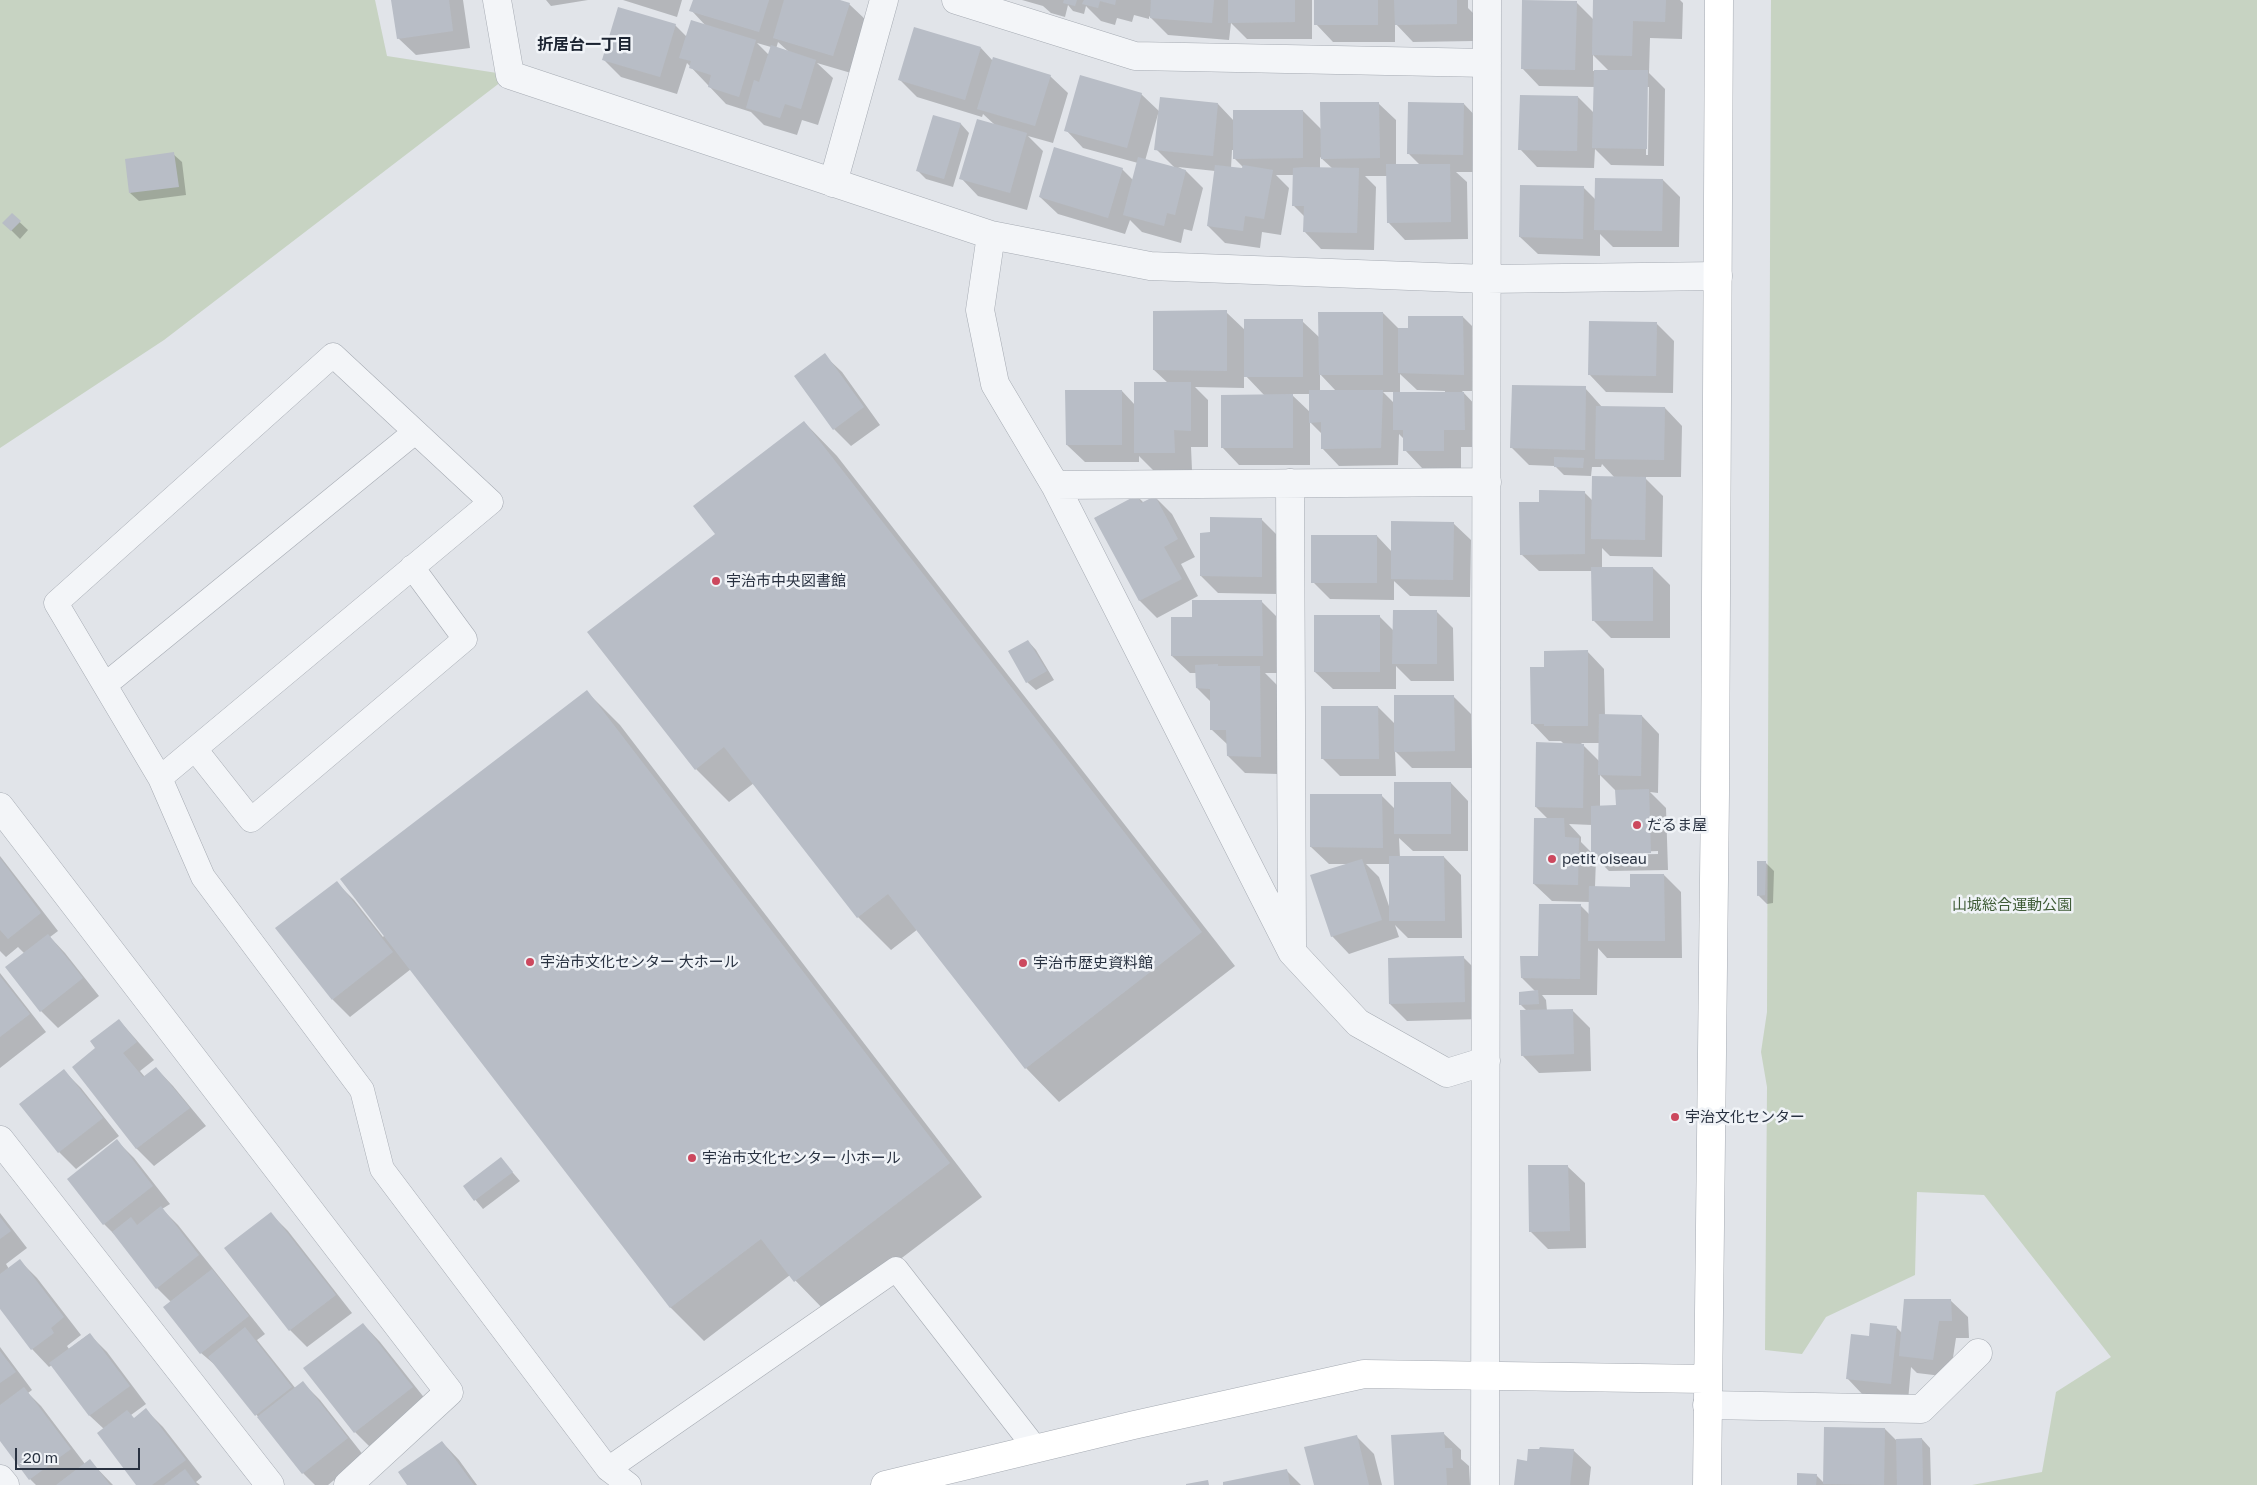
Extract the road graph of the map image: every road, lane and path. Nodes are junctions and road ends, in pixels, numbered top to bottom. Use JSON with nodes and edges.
{"nodes":[{"id":1,"x":497,"y":0,"type":"edge"},
{"id":2,"x":884,"y":0,"type":"edge"},
{"id":3,"x":956,"y":0,"type":"edge"},
{"id":4,"x":1487,"y":0,"type":"edge"},
{"id":5,"x":1719,"y":0,"type":"edge"},
{"id":6,"x":1487,"y":63,"type":"junction"},
{"id":7,"x":832,"y":182,"type":"junction"},
{"id":8,"x":991,"y":235,"type":"junction"},
{"id":9,"x":1718,"y":276,"type":"junction"},
{"id":10,"x":1487,"y":279,"type":"junction"},
{"id":11,"x":415,"y":432,"type":"junction"},
{"id":12,"x":1487,"y":482,"type":"junction"},
{"id":13,"x":1290,"y":483,"type":"junction"},
{"id":14,"x":1055,"y":485,"type":"junction"},
{"id":15,"x":412,"y":567,"type":"junction"},
{"id":16,"x":105,"y":685,"type":"junction"},
{"id":17,"x":195,"y":749,"type":"junction"},
{"id":18,"x":160,"y":778,"type":"junction"},
{"id":19,"x":0,"y":807,"type":"edge"},
{"id":20,"x":1292,"y":952,"type":"junction"},
{"id":21,"x":1486,"y":1061,"type":"junction"},
{"id":22,"x":0,"y":1140,"type":"edge"},
{"id":23,"x":1978,"y":1353,"type":"dead end"},
{"id":24,"x":1486,"y":1374,"type":"junction"},
{"id":25,"x":1707,"y":1392,"type":"junction"},
{"id":26,"x":1036,"y":1449,"type":"junction"},
{"id":27,"x":608,"y":1469,"type":"junction"},
{"id":28,"x":0,"y":1479,"type":"edge"},
{"id":29,"x":4,"y":1485,"type":"edge"},
{"id":30,"x":270,"y":1485,"type":"edge"},
{"id":31,"x":348,"y":1485,"type":"edge"},
{"id":32,"x":628,"y":1485,"type":"edge"},
{"id":33,"x":885,"y":1485,"type":"edge"},
{"id":34,"x":1485,"y":1485,"type":"edge"},
{"id":35,"x":1707,"y":1485,"type":"edge"}],
"edges":[{"from":1,"to":7,"type":"street"},
{"from":2,"to":7,"type":"street"},
{"from":3,"to":6,"type":"street"},
{"from":4,"to":6,"type":"street"},
{"from":5,"to":9,"type":"street"},
{"from":6,"to":10,"type":"street"},
{"from":7,"to":8,"type":"street"},
{"from":8,"to":10,"type":"street"},
{"from":8,"to":14,"type":"street"},
{"from":9,"to":10,"type":"street"},
{"from":9,"to":25,"type":"street"},
{"from":10,"to":12,"type":"street"},
{"from":11,"to":15,"type":"lane"},
{"from":11,"to":16,"type":"lane"},
{"from":11,"to":16,"type":"lane"},
{"from":12,"to":13,"type":"street"},
{"from":12,"to":21,"type":"street"},
{"from":13,"to":14,"type":"street"},
{"from":13,"to":20,"type":"street"},
{"from":14,"to":20,"type":"street"},
{"from":15,"to":17,"type":"lane"},
{"from":15,"to":17,"type":"lane"},
{"from":16,"to":18,"type":"lane"},
{"from":17,"to":18,"type":"lane"},
{"from":18,"to":27,"type":"lane"},
{"from":19,"to":31,"type":"street"},
{"from":20,"to":21,"type":"street"},
{"from":21,"to":24,"type":"street"},
{"from":22,"to":30,"type":"street"},
{"from":23,"to":25,"type":"street"},
{"from":24,"to":25,"type":"street"},
{"from":24,"to":26,"type":"street"},
{"from":24,"to":34,"type":"street"},
{"from":25,"to":35,"type":"street"},
{"from":26,"to":27,"type":"lane"},
{"from":26,"to":33,"type":"street"},
{"from":27,"to":32,"type":"lane"},
{"from":28,"to":29,"type":"street"}]}
